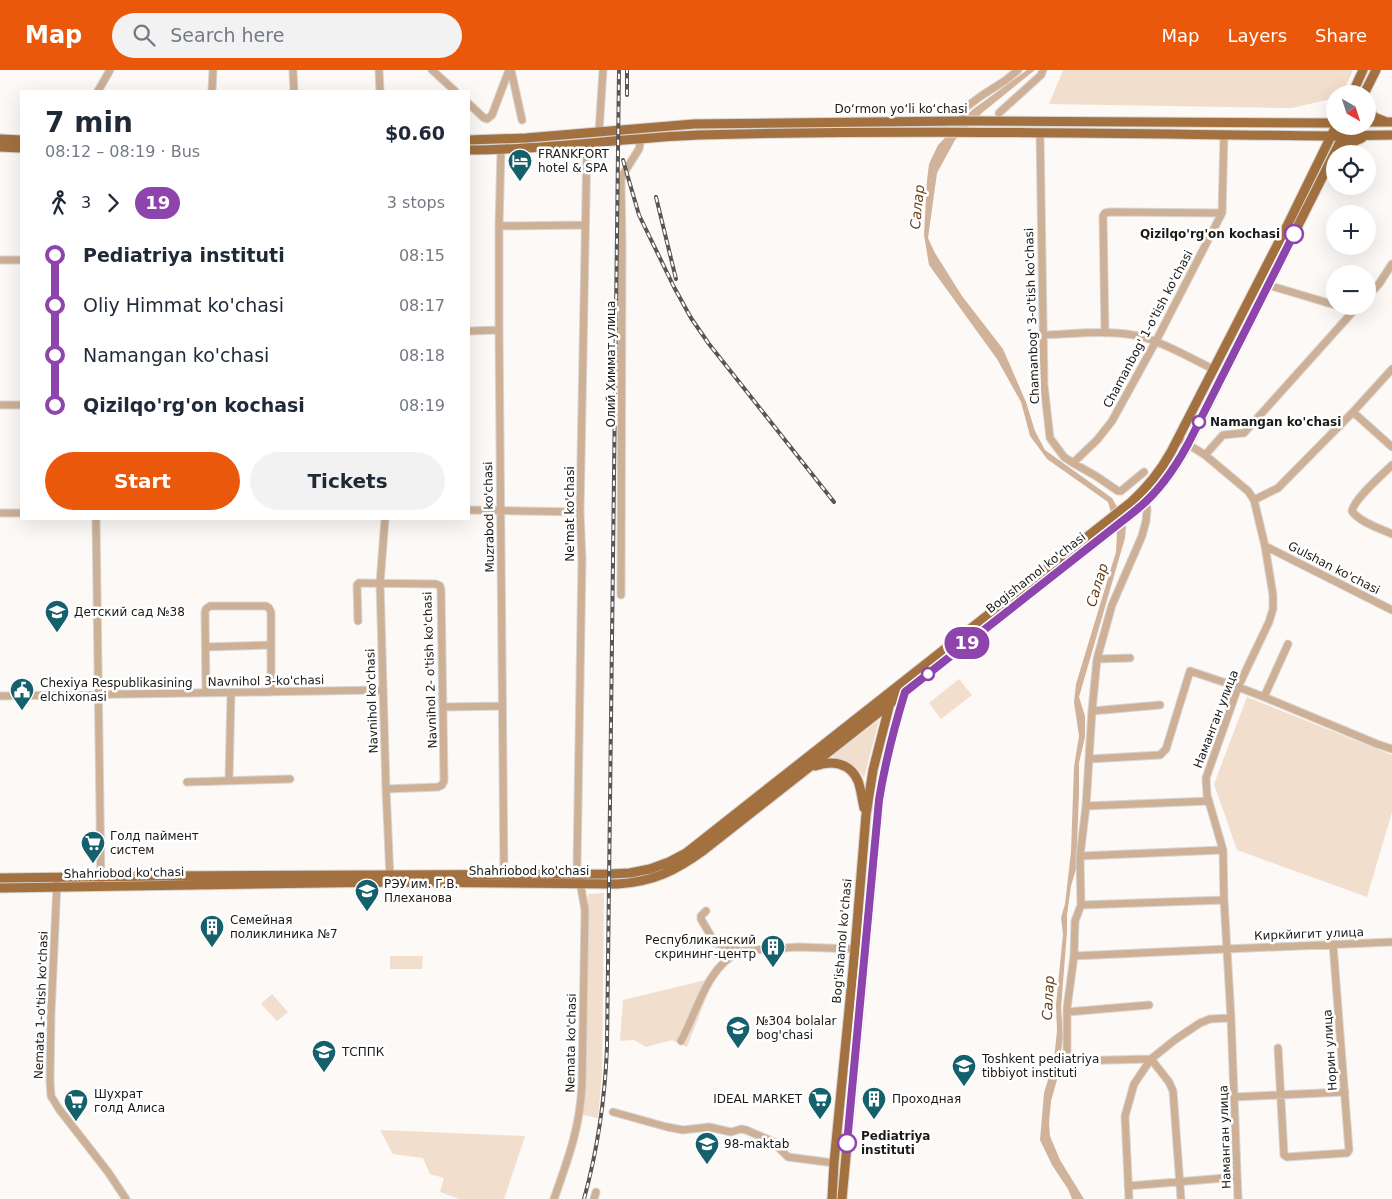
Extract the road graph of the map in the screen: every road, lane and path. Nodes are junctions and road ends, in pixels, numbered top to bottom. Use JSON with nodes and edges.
{"nodes":[{"id":1,"x":110,"y":70,"type":"edge"},
{"id":2,"x":213,"y":70,"type":"edge"},
{"id":3,"x":293,"y":70,"type":"edge"},
{"id":4,"x":379,"y":70,"type":"edge"},
{"id":5,"x":432,"y":70,"type":"edge"},
{"id":6,"x":510,"y":70,"type":"edge"},
{"id":7,"x":603,"y":70,"type":"edge"},
{"id":8,"x":1018,"y":70,"type":"edge"},
{"id":9,"x":1044,"y":70,"type":"edge"},
{"id":10,"x":1363,"y":70,"type":"edge"},
{"id":11,"x":1376,"y":70,"type":"edge"},
{"id":12,"x":1356,"y":85,"type":"edge"},
{"id":13,"x":1369,"y":85,"type":"edge"},
{"id":14,"x":99,"y":90,"type":"edge"},
{"id":15,"x":212,"y":90,"type":"edge"},
{"id":16,"x":294,"y":90,"type":"edge"},
{"id":17,"x":380,"y":90,"type":"edge"},
{"id":18,"x":454,"y":90,"type":"edge"},
{"id":19,"x":470,"y":105,"type":"edge"},
{"id":20,"x":998,"y":114,"type":"dead end"},
{"id":21,"x":1376,"y":118,"type":"edge"},
{"id":22,"x":522,"y":120,"type":"dead end"},
{"id":23,"x":888,"y":121,"type":"junction"},
{"id":24,"x":962,"y":121,"type":"junction"},
{"id":25,"x":1376,"y":122,"type":"edge"},
{"id":26,"x":1389,"y":122,"type":"edge"},
{"id":27,"x":1326,"y":125,"type":"edge"},
{"id":28,"x":599,"y":132,"type":"junction"},
{"id":29,"x":889,"y":132,"type":"junction"},
{"id":30,"x":1040,"y":133,"type":"junction"},
{"id":31,"x":1224,"y":135,"type":"junction"},
{"id":32,"x":1372,"y":135,"type":"joint"},
{"id":33,"x":1376,"y":135,"type":"edge"},
{"id":34,"x":1392,"y":135,"type":"edge"},
{"id":35,"x":1305,"y":136,"type":"junction"},
{"id":36,"x":1331,"y":136,"type":"junction"},
{"id":37,"x":1344,"y":136,"type":"junction"},
{"id":38,"x":0,"y":139,"type":"edge"},
{"id":39,"x":642,"y":139,"type":"junction"},
{"id":40,"x":20,"y":140,"type":"edge"},
{"id":41,"x":470,"y":140,"type":"edge"},
{"id":42,"x":587,"y":144,"type":"junction"},
{"id":43,"x":1340,"y":145,"type":"edge"},
{"id":44,"x":1349,"y":145,"type":"edge"},
{"id":45,"x":0,"y":147,"type":"edge"},
{"id":46,"x":20,"y":148,"type":"edge"},
{"id":47,"x":470,"y":150,"type":"edge"},
{"id":48,"x":501,"y":150,"type":"junction"},
{"id":49,"x":1321,"y":157,"type":"junction"},
{"id":50,"x":1326,"y":174,"type":"edge"},
{"id":51,"x":1222,"y":213,"type":"junction"},
{"id":52,"x":585,"y":225,"type":"junction"},
{"id":53,"x":499,"y":226,"type":"junction"},
{"id":54,"x":0,"y":260,"type":"edge"},
{"id":55,"x":20,"y":260,"type":"edge"},
{"id":56,"x":1392,"y":264,"type":"edge"},
{"id":57,"x":1268,"y":285,"type":"junction"},
{"id":58,"x":1376,"y":287,"type":"edge"},
{"id":59,"x":1326,"y":302,"type":"edge"},
{"id":60,"x":1350,"y":315,"type":"edge"},
{"id":61,"x":499,"y":330,"type":"junction"},
{"id":62,"x":470,"y":331,"type":"edge"},
{"id":63,"x":1105,"y":333,"type":"junction"},
{"id":64,"x":1042,"y":334,"type":"junction"},
{"id":65,"x":1156,"y":342,"type":"junction"},
{"id":66,"x":1213,"y":369,"type":"junction"},
{"id":67,"x":1392,"y":369,"type":"edge"},
{"id":68,"x":20,"y":405,"type":"edge"},
{"id":69,"x":0,"y":406,"type":"edge"},
{"id":70,"x":1353,"y":412,"type":"junction"},
{"id":71,"x":1178,"y":438,"type":"junction"},
{"id":72,"x":1188,"y":444,"type":"junction"},
{"id":73,"x":1392,"y":447,"type":"edge"},
{"id":74,"x":1205,"y":455,"type":"junction"},
{"id":75,"x":1073,"y":463,"type":"junction"},
{"id":76,"x":1392,"y":465,"type":"edge"},
{"id":77,"x":1144,"y":472,"type":"dead end"},
{"id":78,"x":1139,"y":495,"type":"junction"},
{"id":79,"x":1254,"y":500,"type":"junction"},
{"id":80,"x":1146,"y":502,"type":"junction"},
{"id":81,"x":470,"y":510,"type":"edge"},
{"id":82,"x":500,"y":510,"type":"junction"},
{"id":83,"x":580,"y":512,"type":"junction"},
{"id":84,"x":0,"y":513,"type":"edge"},
{"id":85,"x":20,"y":513,"type":"edge"},
{"id":86,"x":96,"y":520,"type":"edge"},
{"id":87,"x":385,"y":520,"type":"edge"},
{"id":88,"x":1105,"y":528,"type":"junction"},
{"id":89,"x":1392,"y":534,"type":"edge"},
{"id":90,"x":1265,"y":546,"type":"junction"},
{"id":91,"x":380,"y":583,"type":"junction"},
{"id":92,"x":621,"y":595,"type":"dead end"},
{"id":93,"x":1391,"y":608,"type":"edge"},
{"id":94,"x":358,"y":621,"type":"dead end"},
{"id":95,"x":959,"y":643,"type":"junction"},
{"id":96,"x":1288,"y":644,"type":"dead end"},
{"id":97,"x":271,"y":645,"type":"junction"},
{"id":98,"x":206,"y":647,"type":"junction"},
{"id":99,"x":1130,"y":658,"type":"dead end"},
{"id":100,"x":1097,"y":659,"type":"junction"},
{"id":101,"x":1238,"y":687,"type":"junction"},
{"id":102,"x":895,"y":689,"type":"junction"},
{"id":103,"x":383,"y":690,"type":"junction"},
{"id":104,"x":271,"y":692,"type":"junction"},
{"id":105,"x":905,"y":692,"type":"junction"},
{"id":106,"x":206,"y":693,"type":"junction"},
{"id":107,"x":230,"y":693,"type":"junction"},
{"id":108,"x":98,"y":694,"type":"junction"},
{"id":109,"x":0,"y":696,"type":"edge"},
{"id":110,"x":1264,"y":697,"type":"junction"},
{"id":111,"x":890,"y":704,"type":"junction"},
{"id":112,"x":1160,"y":705,"type":"dead end"},
{"id":113,"x":502,"y":706,"type":"junction"},
{"id":114,"x":444,"y":707,"type":"junction"},
{"id":115,"x":1092,"y":711,"type":"junction"},
{"id":116,"x":863,"y":719,"type":"junction"},
{"id":117,"x":1392,"y":749,"type":"edge"},
{"id":118,"x":1089,"y":759,"type":"junction"},
{"id":119,"x":805,"y":770,"type":"junction"},
{"id":120,"x":290,"y":779,"type":"dead end"},
{"id":121,"x":229,"y":780,"type":"junction"},
{"id":122,"x":186,"y":782,"type":"dead end"},
{"id":123,"x":386,"y":788,"type":"junction"},
{"id":124,"x":1209,"y":800,"type":"junction"},
{"id":125,"x":1086,"y":806,"type":"junction"},
{"id":126,"x":866,"y":815,"type":"junction"},
{"id":127,"x":1222,"y":850,"type":"junction"},
{"id":128,"x":1080,"y":856,"type":"junction"},
{"id":129,"x":0,"y":878,"type":"edge"},
{"id":130,"x":390,"y":878,"type":"junction"},
{"id":131,"x":860,"y":878,"type":"junction"},
{"id":132,"x":504,"y":879,"type":"junction"},
{"id":133,"x":579,"y":879,"type":"junction"},
{"id":134,"x":871,"y":879,"type":"junction"},
{"id":135,"x":57,"y":882,"type":"junction"},
{"id":136,"x":101,"y":882,"type":"junction"},
{"id":137,"x":0,"y":888,"type":"edge"},
{"id":138,"x":1224,"y":900,"type":"junction"},
{"id":139,"x":1080,"y":905,"type":"junction"},
{"id":140,"x":706,"y":911,"type":"dead end"},
{"id":141,"x":1392,"y":942,"type":"edge"},
{"id":142,"x":1333,"y":944,"type":"junction"},
{"id":143,"x":1226,"y":948,"type":"junction"},
{"id":144,"x":854,"y":949,"type":"junction"},
{"id":145,"x":740,"y":951,"type":"junction"},
{"id":146,"x":1074,"y":956,"type":"junction"},
{"id":147,"x":1150,"y":1005,"type":"dead end"},
{"id":148,"x":848,"y":1011,"type":"junction"},
{"id":149,"x":859,"y":1012,"type":"junction"},
{"id":150,"x":1067,"y":1012,"type":"junction"},
{"id":151,"x":1231,"y":1018,"type":"junction"},
{"id":152,"x":681,"y":1041,"type":"dead end"},
{"id":153,"x":845,"y":1046,"type":"junction"},
{"id":154,"x":856,"y":1047,"type":"junction"},
{"id":155,"x":1278,"y":1048,"type":"dead end"},
{"id":156,"x":1151,"y":1059,"type":"junction"},
{"id":157,"x":1344,"y":1092,"type":"junction"},
{"id":158,"x":1280,"y":1095,"type":"junction"},
{"id":159,"x":1234,"y":1097,"type":"junction"},
{"id":160,"x":614,"y":1112,"type":"dead end"},
{"id":161,"x":834,"y":1162,"type":"junction"},
{"id":162,"x":1238,"y":1177,"type":"junction"},
{"id":163,"x":1179,"y":1182,"type":"junction"},
{"id":164,"x":1128,"y":1186,"type":"junction"},
{"id":165,"x":126,"y":1199,"type":"edge"},
{"id":166,"x":554,"y":1199,"type":"edge"},
{"id":167,"x":832,"y":1199,"type":"edge"},
{"id":168,"x":842,"y":1199,"type":"edge"},
{"id":169,"x":1129,"y":1199,"type":"edge"},
{"id":170,"x":1180,"y":1199,"type":"edge"},
{"id":171,"x":1238,"y":1199,"type":"edge"}],
"edges":[{"from":1,"to":14,"type":"street"},
{"from":2,"to":15,"type":"street"},
{"from":3,"to":16,"type":"street"},
{"from":4,"to":17,"type":"street"},
{"from":5,"to":18,"type":"street"},
{"from":6,"to":19,"type":"street"},
{"from":6,"to":22,"type":"street"},
{"from":7,"to":28,"type":"street"},
{"from":8,"to":24,"type":"street"},
{"from":9,"to":20,"type":"street"},
{"from":10,"to":12,"type":"main road"},
{"from":11,"to":13,"type":"main road"},
{"from":21,"to":26,"type":"main road"},
{"from":23,"to":24,"type":"main road","name":"Do‘rmon yo‘li ko‘chasi"},
{"from":23,"to":28,"type":"main road","name":"Do‘rmon yo‘li ko‘chasi"},
{"from":23,"to":29,"type":"main road"},
{"from":24,"to":27,"type":"main road","name":"Do‘rmon yo‘li ko‘chasi"},
{"from":25,"to":26,"type":"main road"},
{"from":28,"to":41,"type":"main road","name":"Do‘rmon yo‘li ko‘chasi"},
{"from":29,"to":30,"type":"main road","name":"Do‘rmon yo‘li ko‘chasi"},
{"from":29,"to":39,"type":"main road","name":"Do‘rmon yo‘li ko‘chasi"},
{"from":30,"to":31,"type":"main road","name":"Do‘rmon yo‘li ko‘chasi"},
{"from":30,"to":64,"type":"street","name":"Chamanbog' 3-o'tish ko'chasi"},
{"from":31,"to":35,"type":"main road","name":"Do‘rmon yo‘li ko‘chasi"},
{"from":31,"to":51,"type":"street","name":"Chamanbog' 1-o'tish ko'chasi"},
{"from":32,"to":37,"type":"main road","name":"Do‘rmon yo‘li ko‘chasi"},
{"from":32,"to":44,"type":"main road"},
{"from":33,"to":34,"type":"main road","name":"Do‘rmon yo‘li ko‘chasi"},
{"from":35,"to":36,"type":"main road","name":"Do‘rmon yo‘li ko‘chasi"},
{"from":35,"to":49,"type":"main road"},
{"from":36,"to":37,"type":"main road","name":"Do‘rmon yo‘li ko‘chasi"},
{"from":36,"to":49,"type":"main road","name":"Bogishamol ko'chasi"},
{"from":37,"to":43,"type":"main road","name":"Bogishamol ko'chasi"},
{"from":38,"to":40,"type":"main road"},
{"from":39,"to":42,"type":"main road","name":"Do‘rmon yo‘li ko‘chasi"},
{"from":39,"to":92,"type":"street","name":"Олий Химмат улица"},
{"from":42,"to":48,"type":"main road","name":"Do‘rmon yo‘li ko‘chasi"},
{"from":42,"to":52,"type":"street","name":"Ne'mat ko'chasi"},
{"from":45,"to":46,"type":"main road"},
{"from":47,"to":48,"type":"main road","name":"Do‘rmon yo‘li ko‘chasi"},
{"from":48,"to":53,"type":"street","name":"Muzrabod ko'chasi"},
{"from":49,"to":66,"type":"main road","name":"Bogishamol ko'chasi"},
{"from":50,"to":57,"type":"main road","name":"Bogishamol ko'chasi"},
{"from":51,"to":63,"type":"street"},
{"from":51,"to":65,"type":"street","name":"Chamanbog' 1-o'tish ko'chasi"},
{"from":52,"to":53,"type":"street"},
{"from":52,"to":83,"type":"street","name":"Ne'mat ko'chasi"},
{"from":53,"to":61,"type":"street","name":"Muzrabod ko'chasi"},
{"from":54,"to":55,"type":"street"},
{"from":56,"to":58,"type":"street"},
{"from":57,"to":59,"type":"street"},
{"from":57,"to":72,"type":"main road","name":"Bogishamol ko'chasi"},
{"from":60,"to":74,"type":"street"},
{"from":61,"to":62,"type":"street"},
{"from":61,"to":82,"type":"street","name":"Muzrabod ko'chasi"},
{"from":63,"to":64,"type":"street"},
{"from":63,"to":65,"type":"street"},
{"from":64,"to":75,"type":"street","name":"Chamanbog' 3-o'tish ko'chasi"},
{"from":65,"to":66,"type":"street"},
{"from":65,"to":75,"type":"street","name":"Chamanbog' 1-o'tish ko'chasi"},
{"from":66,"to":71,"type":"main road","name":"Bogishamol ko'chasi"},
{"from":67,"to":70,"type":"street"},
{"from":68,"to":69,"type":"street"},
{"from":70,"to":73,"type":"street"},
{"from":70,"to":79,"type":"street"},
{"from":71,"to":72,"type":"street","name":"Наманган улица"},
{"from":71,"to":78,"type":"main road","name":"Bogishamol ko'chasi"},
{"from":72,"to":74,"type":"street","name":"Наманган улица"},
{"from":72,"to":80,"type":"main road","name":"Bogishamol ko'chasi"},
{"from":74,"to":79,"type":"street","name":"Наманган улица"},
{"from":75,"to":77,"type":"street","name":"Chamanbog' 3-o'tish ko'chasi"},
{"from":76,"to":89,"type":"street"},
{"from":78,"to":80,"type":"street"},
{"from":78,"to":88,"type":"main road","name":"Bogishamol ko'chasi"},
{"from":79,"to":90,"type":"street","name":"Наманган улица"},
{"from":80,"to":88,"type":"main road","name":"Bogishamol ko'chasi"},
{"from":80,"to":100,"type":"street"},
{"from":81,"to":82,"type":"street"},
{"from":82,"to":83,"type":"street"},
{"from":82,"to":113,"type":"street","name":"Muzrabod ko'chasi"},
{"from":83,"to":133,"type":"street","name":"Ne'mat ko'chasi"},
{"from":84,"to":85,"type":"street"},
{"from":86,"to":108,"type":"street"},
{"from":87,"to":91,"type":"street","name":"Navnihol ko'chasi"},
{"from":88,"to":95,"type":"main road","name":"Bogishamol ko'chasi"},
{"from":90,"to":93,"type":"street","name":"Gulshan ko'chasi"},
{"from":90,"to":101,"type":"street","name":"Наманган улица"},
{"from":91,"to":94,"type":"street","name":"Navnihol 2- o'tish ko'chasi"},
{"from":91,"to":103,"type":"street","name":"Navnihol ko'chasi"},
{"from":91,"to":114,"type":"street","name":"Navnihol 2- o'tish ko'chasi"},
{"from":95,"to":102,"type":"main road","name":"Bogishamol ko'chasi"},
{"from":95,"to":105,"type":"main road","name":"Bogishamol ko'chasi"},
{"from":96,"to":110,"type":"street"},
{"from":97,"to":98,"type":"street"},
{"from":97,"to":98,"type":"street"},
{"from":97,"to":104,"type":"street"},
{"from":98,"to":106,"type":"street"},
{"from":99,"to":100,"type":"street"},
{"from":100,"to":115,"type":"street"},
{"from":101,"to":110,"type":"street"},
{"from":101,"to":118,"type":"street"},
{"from":101,"to":124,"type":"street","name":"Наманган улица"},
{"from":102,"to":105,"type":"main road"},
{"from":102,"to":111,"type":"main road","name":"Bog'ishamol ko'chasi"},
{"from":102,"to":116,"type":"main road","name":"Shahriobod ko'chasi"},
{"from":103,"to":104,"type":"street","name":"Navnihol 3-ko'chasi"},
{"from":103,"to":123,"type":"street","name":"Navnihol ko'chasi"},
{"from":104,"to":107,"type":"street","name":"Navnihol 3-ko'chasi"},
{"from":105,"to":111,"type":"main road","name":"Shahriobod ko'chasi"},
{"from":105,"to":134,"type":"main road","name":"Bog'ishamol ko'chasi"},
{"from":106,"to":107,"type":"street","name":"Navnihol 3-ko'chasi"},
{"from":106,"to":108,"type":"street","name":"Navnihol 3-ko'chasi"},
{"from":107,"to":121,"type":"street"},
{"from":108,"to":109,"type":"street","name":"Navnihol 3-ko'chasi"},
{"from":108,"to":136,"type":"street"},
{"from":110,"to":117,"type":"street"},
{"from":111,"to":116,"type":"main road","name":"Shahriobod ko'chasi"},
{"from":111,"to":126,"type":"main road","name":"Bog'ishamol ko'chasi"},
{"from":112,"to":115,"type":"street"},
{"from":113,"to":114,"type":"street"},
{"from":113,"to":132,"type":"street","name":"Muzrabod ko'chasi"},
{"from":114,"to":123,"type":"street","name":"Navnihol 2- o'tish ko'chasi"},
{"from":115,"to":118,"type":"street"},
{"from":116,"to":119,"type":"main road","name":"Shahriobod ko'chasi"},
{"from":116,"to":133,"type":"main road","name":"Shahriobod ko'chasi"},
{"from":118,"to":125,"type":"street"},
{"from":119,"to":126,"type":"main road"},
{"from":119,"to":133,"type":"main road","name":"Shahriobod ko'chasi"},
{"from":120,"to":121,"type":"street"},
{"from":121,"to":122,"type":"street"},
{"from":123,"to":130,"type":"street","name":"Navnihol ko'chasi"},
{"from":124,"to":125,"type":"street"},
{"from":124,"to":127,"type":"street","name":"Наманган улица"},
{"from":125,"to":128,"type":"street"},
{"from":126,"to":131,"type":"main road","name":"Bog'ishamol ko'chasi"},
{"from":127,"to":128,"type":"street"},
{"from":127,"to":138,"type":"street","name":"Наманган улица"},
{"from":128,"to":139,"type":"street"},
{"from":129,"to":135,"type":"main road","name":"Shahriobod ko'chasi"},
{"from":130,"to":132,"type":"main road","name":"Shahriobod ko'chasi"},
{"from":130,"to":136,"type":"main road","name":"Shahriobod ko'chasi"},
{"from":131,"to":134,"type":"main road"},
{"from":131,"to":144,"type":"main road","name":"Bog'ishamol ko'chasi"},
{"from":132,"to":133,"type":"main road","name":"Shahriobod ko'chasi"},
{"from":133,"to":166,"type":"street","name":"Nemata ko'chasi"},
{"from":134,"to":149,"type":"main road","name":"Bog'ishamol ko'chasi"},
{"from":135,"to":136,"type":"main road","name":"Shahriobod ko'chasi"},
{"from":135,"to":137,"type":"main road","name":"Shahriobod ko'chasi"},
{"from":135,"to":165,"type":"street","name":"Nemata 1-o'tish ko'chasi"},
{"from":138,"to":139,"type":"street"},
{"from":138,"to":143,"type":"street","name":"Наманган улица"},
{"from":139,"to":146,"type":"street"},
{"from":140,"to":145,"type":"street"},
{"from":141,"to":142,"type":"street","name":"Киркйигит улица"},
{"from":142,"to":143,"type":"street","name":"Киркйигит улица"},
{"from":142,"to":157,"type":"street","name":"Норин улица"},
{"from":143,"to":146,"type":"street","name":"Киркйигит улица"},
{"from":143,"to":151,"type":"street","name":"Наманган улица"},
{"from":144,"to":145,"type":"street"},
{"from":144,"to":148,"type":"main road","name":"Bog'ishamol ko'chasi"},
{"from":145,"to":152,"type":"street"},
{"from":146,"to":150,"type":"street"},
{"from":147,"to":150,"type":"street"},
{"from":148,"to":149,"type":"main road"},
{"from":148,"to":153,"type":"main road","name":"Bog'ishamol ko'chasi"},
{"from":149,"to":154,"type":"main road","name":"Bog'ishamol ko'chasi"},
{"from":150,"to":156,"type":"street"},
{"from":151,"to":156,"type":"street"},
{"from":151,"to":159,"type":"street","name":"Наманган улица"},
{"from":153,"to":154,"type":"main road"},
{"from":153,"to":161,"type":"main road","name":"Bog'ishamol ko'chasi"},
{"from":154,"to":168,"type":"main road","name":"Bog'ishamol ko'chasi"},
{"from":155,"to":158,"type":"street"},
{"from":156,"to":163,"type":"street"},
{"from":156,"to":164,"type":"street"},
{"from":157,"to":158,"type":"street"},
{"from":157,"to":158,"type":"street","name":"Норин улица"},
{"from":158,"to":159,"type":"street"},
{"from":159,"to":162,"type":"street","name":"Наманган улица"},
{"from":160,"to":161,"type":"street"},
{"from":161,"to":167,"type":"main road","name":"Bog'ishamol ko'chasi"},
{"from":162,"to":163,"type":"street"},
{"from":162,"to":171,"type":"street","name":"Наманган улица"},
{"from":163,"to":164,"type":"street"},
{"from":163,"to":170,"type":"street"},
{"from":164,"to":169,"type":"street"}]}
